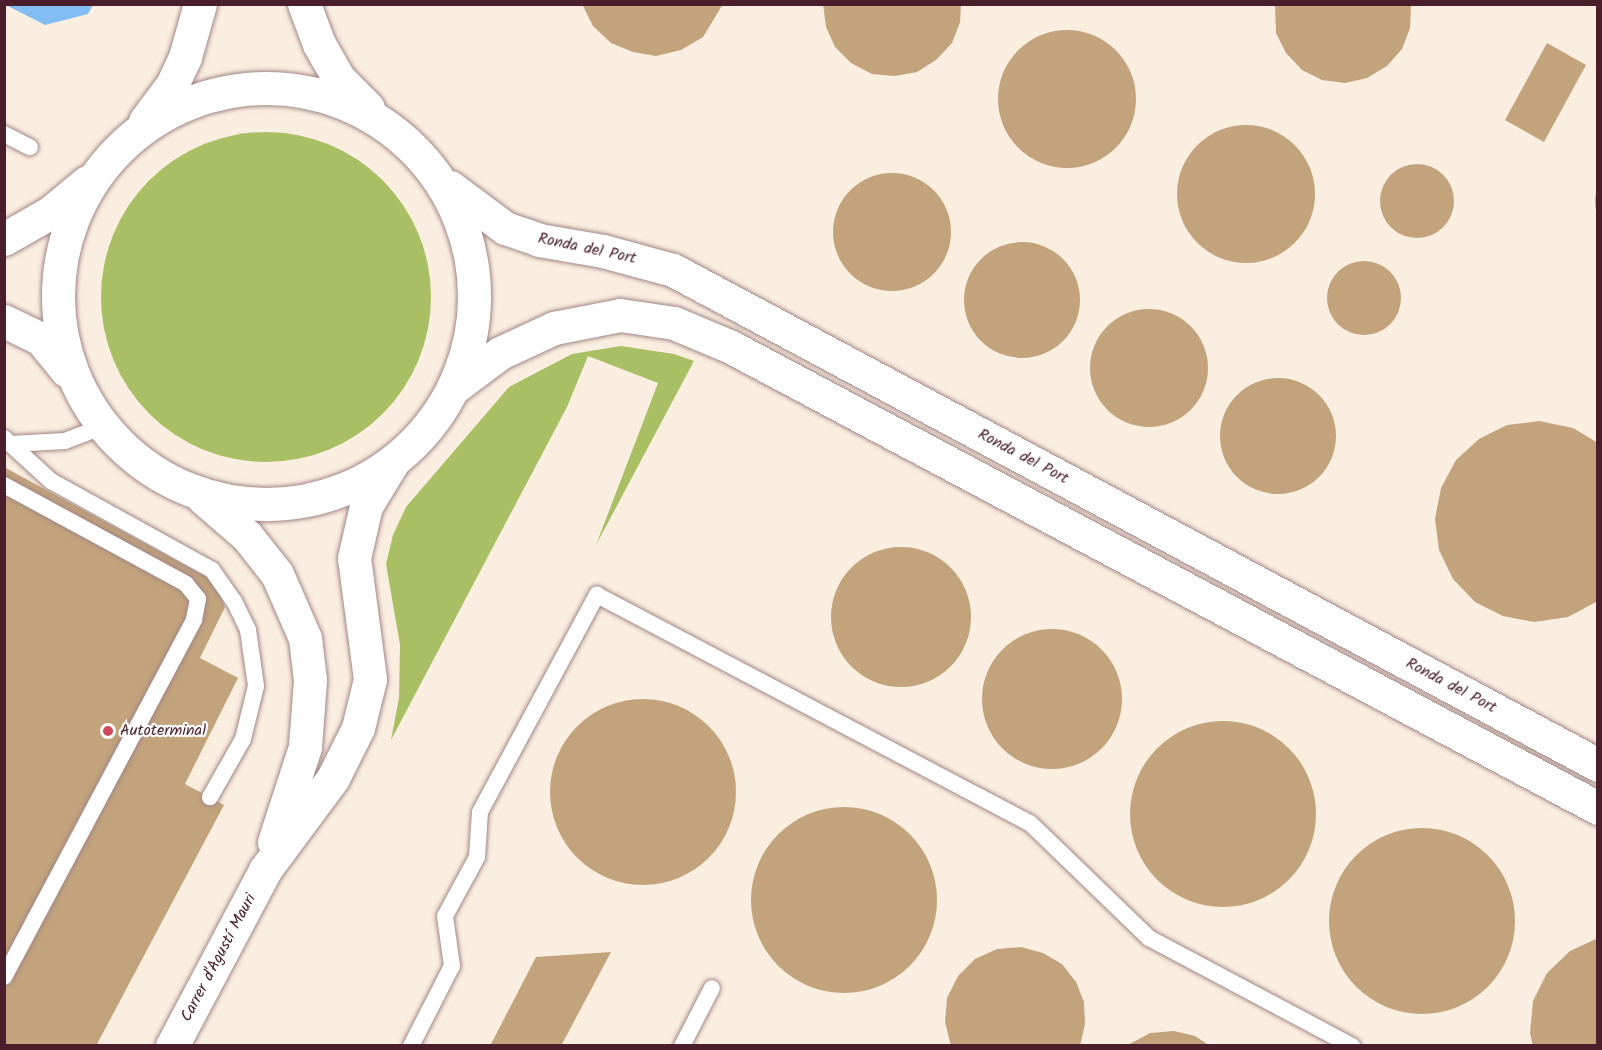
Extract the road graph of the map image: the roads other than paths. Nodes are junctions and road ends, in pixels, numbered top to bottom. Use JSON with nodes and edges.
{"nodes":[{"id":1,"x":304,"y":5,"type":"edge"},
{"id":2,"x":200,"y":6,"type":"edge"},
{"id":3,"x":380,"y":120,"type":"junction"},
{"id":4,"x":4,"y":134,"type":"edge"},
{"id":5,"x":135,"y":135,"type":"junction"},
{"id":6,"x":30,"y":147,"type":"dead end"},
{"id":7,"x":104,"y":167,"type":"junction"},
{"id":8,"x":440,"y":179,"type":"junction"},
{"id":9,"x":4,"y":239,"type":"edge"},
{"id":10,"x":4,"y":321,"type":"edge"},
{"id":11,"x":72,"y":377,"type":"junction"},
{"id":12,"x":456,"y":386,"type":"junction"},
{"id":13,"x":101,"y":427,"type":"junction"},
{"id":14,"x":8,"y":441,"type":"edge"},
{"id":15,"x":397,"y":456,"type":"junction"},
{"id":16,"x":4,"y":485,"type":"edge"},
{"id":17,"x":201,"y":497,"type":"junction"},
{"id":18,"x":1598,"y":765,"type":"edge"},
{"id":19,"x":210,"y":798,"type":"dead end"},
{"id":20,"x":1598,"y":808,"type":"edge"},
{"id":21,"x":265,"y":870,"type":"junction"},
{"id":22,"x":4,"y":977,"type":"edge"},
{"id":23,"x":712,"y":988,"type":"dead end"},
{"id":24,"x":172,"y":1046,"type":"edge"},
{"id":25,"x":411,"y":1046,"type":"edge"},
{"id":26,"x":682,"y":1046,"type":"edge"},
{"id":27,"x":1352,"y":1046,"type":"edge"}],
"edges":[{"from":1,"to":3,"type":"street"},
{"from":2,"to":5,"type":"street"},
{"from":3,"to":5,"type":"street"},
{"from":3,"to":8,"type":"street"},
{"from":4,"to":6,"type":"lane"},
{"from":5,"to":7,"type":"street"},
{"from":7,"to":9,"type":"street"},
{"from":7,"to":11,"type":"street"},
{"from":8,"to":12,"type":"street"},
{"from":8,"to":18,"type":"street","name":"Ronda del Port"},
{"from":10,"to":11,"type":"street"},
{"from":11,"to":13,"type":"street"},
{"from":12,"to":15,"type":"street"},
{"from":12,"to":20,"type":"street"},
{"from":13,"to":14,"type":"lane"},
{"from":13,"to":17,"type":"street"},
{"from":14,"to":19,"type":"lane"},
{"from":15,"to":17,"type":"street"},
{"from":15,"to":21,"type":"street"},
{"from":16,"to":22,"type":"lane"},
{"from":17,"to":21,"type":"street"},
{"from":21,"to":24,"type":"street","name":"Carrer d'Agustí Mauri"},
{"from":23,"to":26,"type":"lane"},
{"from":25,"to":27,"type":"lane"}]}
